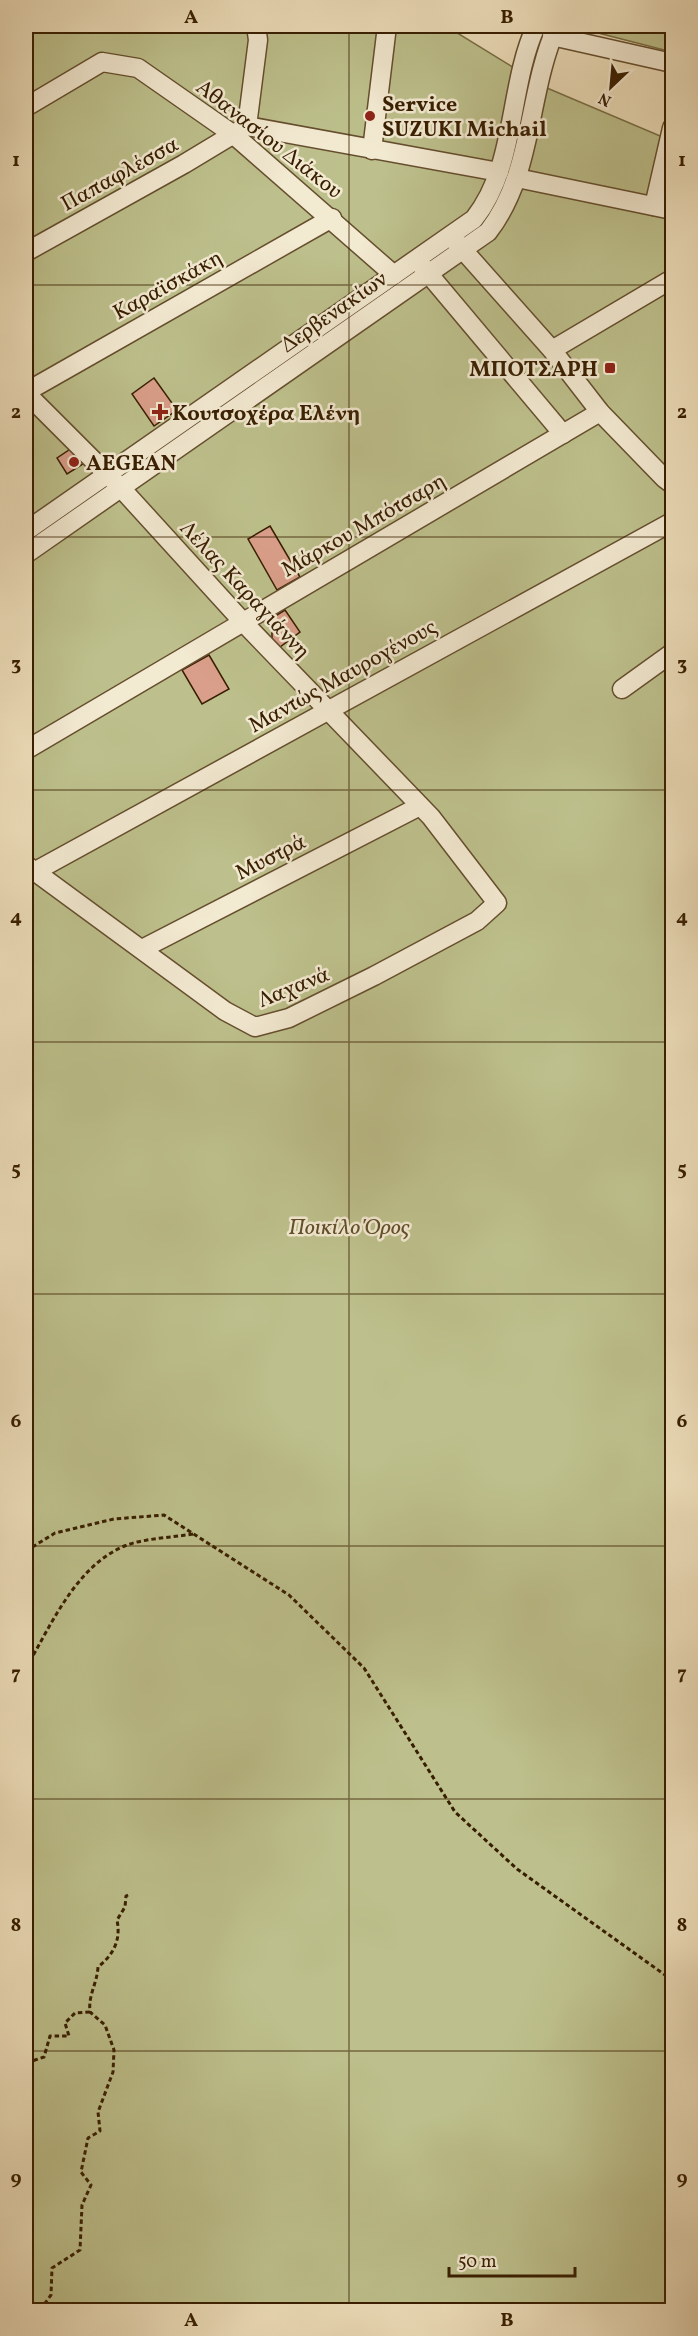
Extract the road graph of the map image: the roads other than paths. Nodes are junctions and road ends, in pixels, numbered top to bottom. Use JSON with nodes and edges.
{"nodes":[{"id":1,"x":256,"y":26,"type":"edge"},
{"id":2,"x":387,"y":26,"type":"edge"},
{"id":3,"x":536,"y":26,"type":"edge"},
{"id":4,"x":555,"y":31,"type":"edge"},
{"id":5,"x":672,"y":63,"type":"edge"},
{"id":6,"x":26,"y":107,"type":"edge"},
{"id":7,"x":672,"y":128,"type":"edge"},
{"id":8,"x":241,"y":130,"type":"junction"},
{"id":9,"x":372,"y":150,"type":"junction"},
{"id":10,"x":499,"y":172,"type":"junction"},
{"id":11,"x":517,"y":178,"type":"junction"},
{"id":12,"x":654,"y":206,"type":"junction"},
{"id":13,"x":672,"y":210,"type":"edge"},
{"id":14,"x":332,"y":218,"type":"junction"},
{"id":15,"x":452,"y":235,"type":"junction"},
{"id":16,"x":462,"y":250,"type":"junction"},
{"id":17,"x":26,"y":252,"type":"edge"},
{"id":18,"x":422,"y":267,"type":"junction"},
{"id":19,"x":394,"y":275,"type":"junction"},
{"id":20,"x":672,"y":279,"type":"edge"},
{"id":21,"x":552,"y":350,"type":"junction"},
{"id":22,"x":26,"y":392,"type":"edge"},
{"id":23,"x":600,"y":412,"type":"junction"},
{"id":24,"x":563,"y":434,"type":"junction"},
{"id":25,"x":108,"y":474,"type":"junction"},
{"id":26,"x":672,"y":484,"type":"edge"},
{"id":27,"x":121,"y":488,"type":"junction"},
{"id":28,"x":672,"y":522,"type":"edge"},
{"id":29,"x":26,"y":531,"type":"edge"},
{"id":30,"x":26,"y":554,"type":"edge"},
{"id":31,"x":243,"y":622,"type":"junction"},
{"id":32,"x":672,"y":653,"type":"edge"},
{"id":33,"x":622,"y":689,"type":"dead end"},
{"id":34,"x":327,"y":711,"type":"junction"},
{"id":35,"x":26,"y":750,"type":"edge"},
{"id":36,"x":420,"y":806,"type":"junction"},
{"id":37,"x":30,"y":869,"type":"edge"},
{"id":38,"x":497,"y":903,"type":"joint"},
{"id":39,"x":141,"y":949,"type":"junction"}],
"edges":[{"from":1,"to":8,"type":"street"},
{"from":2,"to":9,"type":"street"},
{"from":3,"to":10,"type":"street","name":"Δερβενακίων"},
{"from":4,"to":5,"type":"street"},
{"from":4,"to":11,"type":"street","name":"Δερβενακίων"},
{"from":6,"to":8,"type":"street","name":"Αθανασίου Διάκου"},
{"from":7,"to":12,"type":"street"},
{"from":8,"to":9,"type":"street"},
{"from":8,"to":14,"type":"street","name":"Αθανασίου Διάκου"},
{"from":8,"to":17,"type":"street","name":"Παπαφλέσσα"},
{"from":9,"to":10,"type":"street"},
{"from":10,"to":15,"type":"street","name":"Δερβενακίων"},
{"from":11,"to":12,"type":"street"},
{"from":11,"to":16,"type":"street","name":"Δερβενακίων"},
{"from":12,"to":13,"type":"street"},
{"from":14,"to":19,"type":"street","name":"Αθανασίου Διάκου"},
{"from":14,"to":22,"type":"street","name":"Καραϊσκάκη"},
{"from":15,"to":16,"type":"street"},
{"from":15,"to":18,"type":"street","name":"Δερβενακίων"},
{"from":16,"to":18,"type":"street","name":"Δερβενακίων"},
{"from":16,"to":21,"type":"street"},
{"from":18,"to":19,"type":"street","name":"Δερβενακίων"},
{"from":18,"to":24,"type":"street"},
{"from":18,"to":27,"type":"street","name":"Δερβενακίων"},
{"from":19,"to":25,"type":"street","name":"Δερβενακίων"},
{"from":20,"to":21,"type":"street"},
{"from":21,"to":23,"type":"street"},
{"from":22,"to":25,"type":"street","name":"Λέλας Καραγιάννη"},
{"from":23,"to":24,"type":"street","name":"Μάρκου Μπότσαρη"},
{"from":23,"to":26,"type":"street"},
{"from":24,"to":31,"type":"street","name":"Μάρκου Μπότσαρη"},
{"from":25,"to":27,"type":"street","name":"Λέλας Καραγιάννη"},
{"from":25,"to":29,"type":"street","name":"Δερβενακίων"},
{"from":27,"to":30,"type":"street","name":"Δερβενακίων"},
{"from":27,"to":31,"type":"street","name":"Λέλας Καραγιάννη"},
{"from":28,"to":34,"type":"street","name":"Μαντώς Μαυρογένους"},
{"from":31,"to":34,"type":"street","name":"Λέλας Καραγιάννη"},
{"from":31,"to":35,"type":"street","name":"Μάρκου Μπότσαρη"},
{"from":32,"to":33,"type":"street"},
{"from":34,"to":36,"type":"street","name":"Λέλας Καραγιάννη"},
{"from":34,"to":37,"type":"street","name":"Μαντώς Μαυρογένους"},
{"from":36,"to":38,"type":"street","name":"Λέλας Καραγιάννη"},
{"from":36,"to":39,"type":"street","name":"Μυστρά"},
{"from":37,"to":39,"type":"street","name":"Λαχανά"},
{"from":38,"to":39,"type":"street","name":"Λαχανά"}]}
